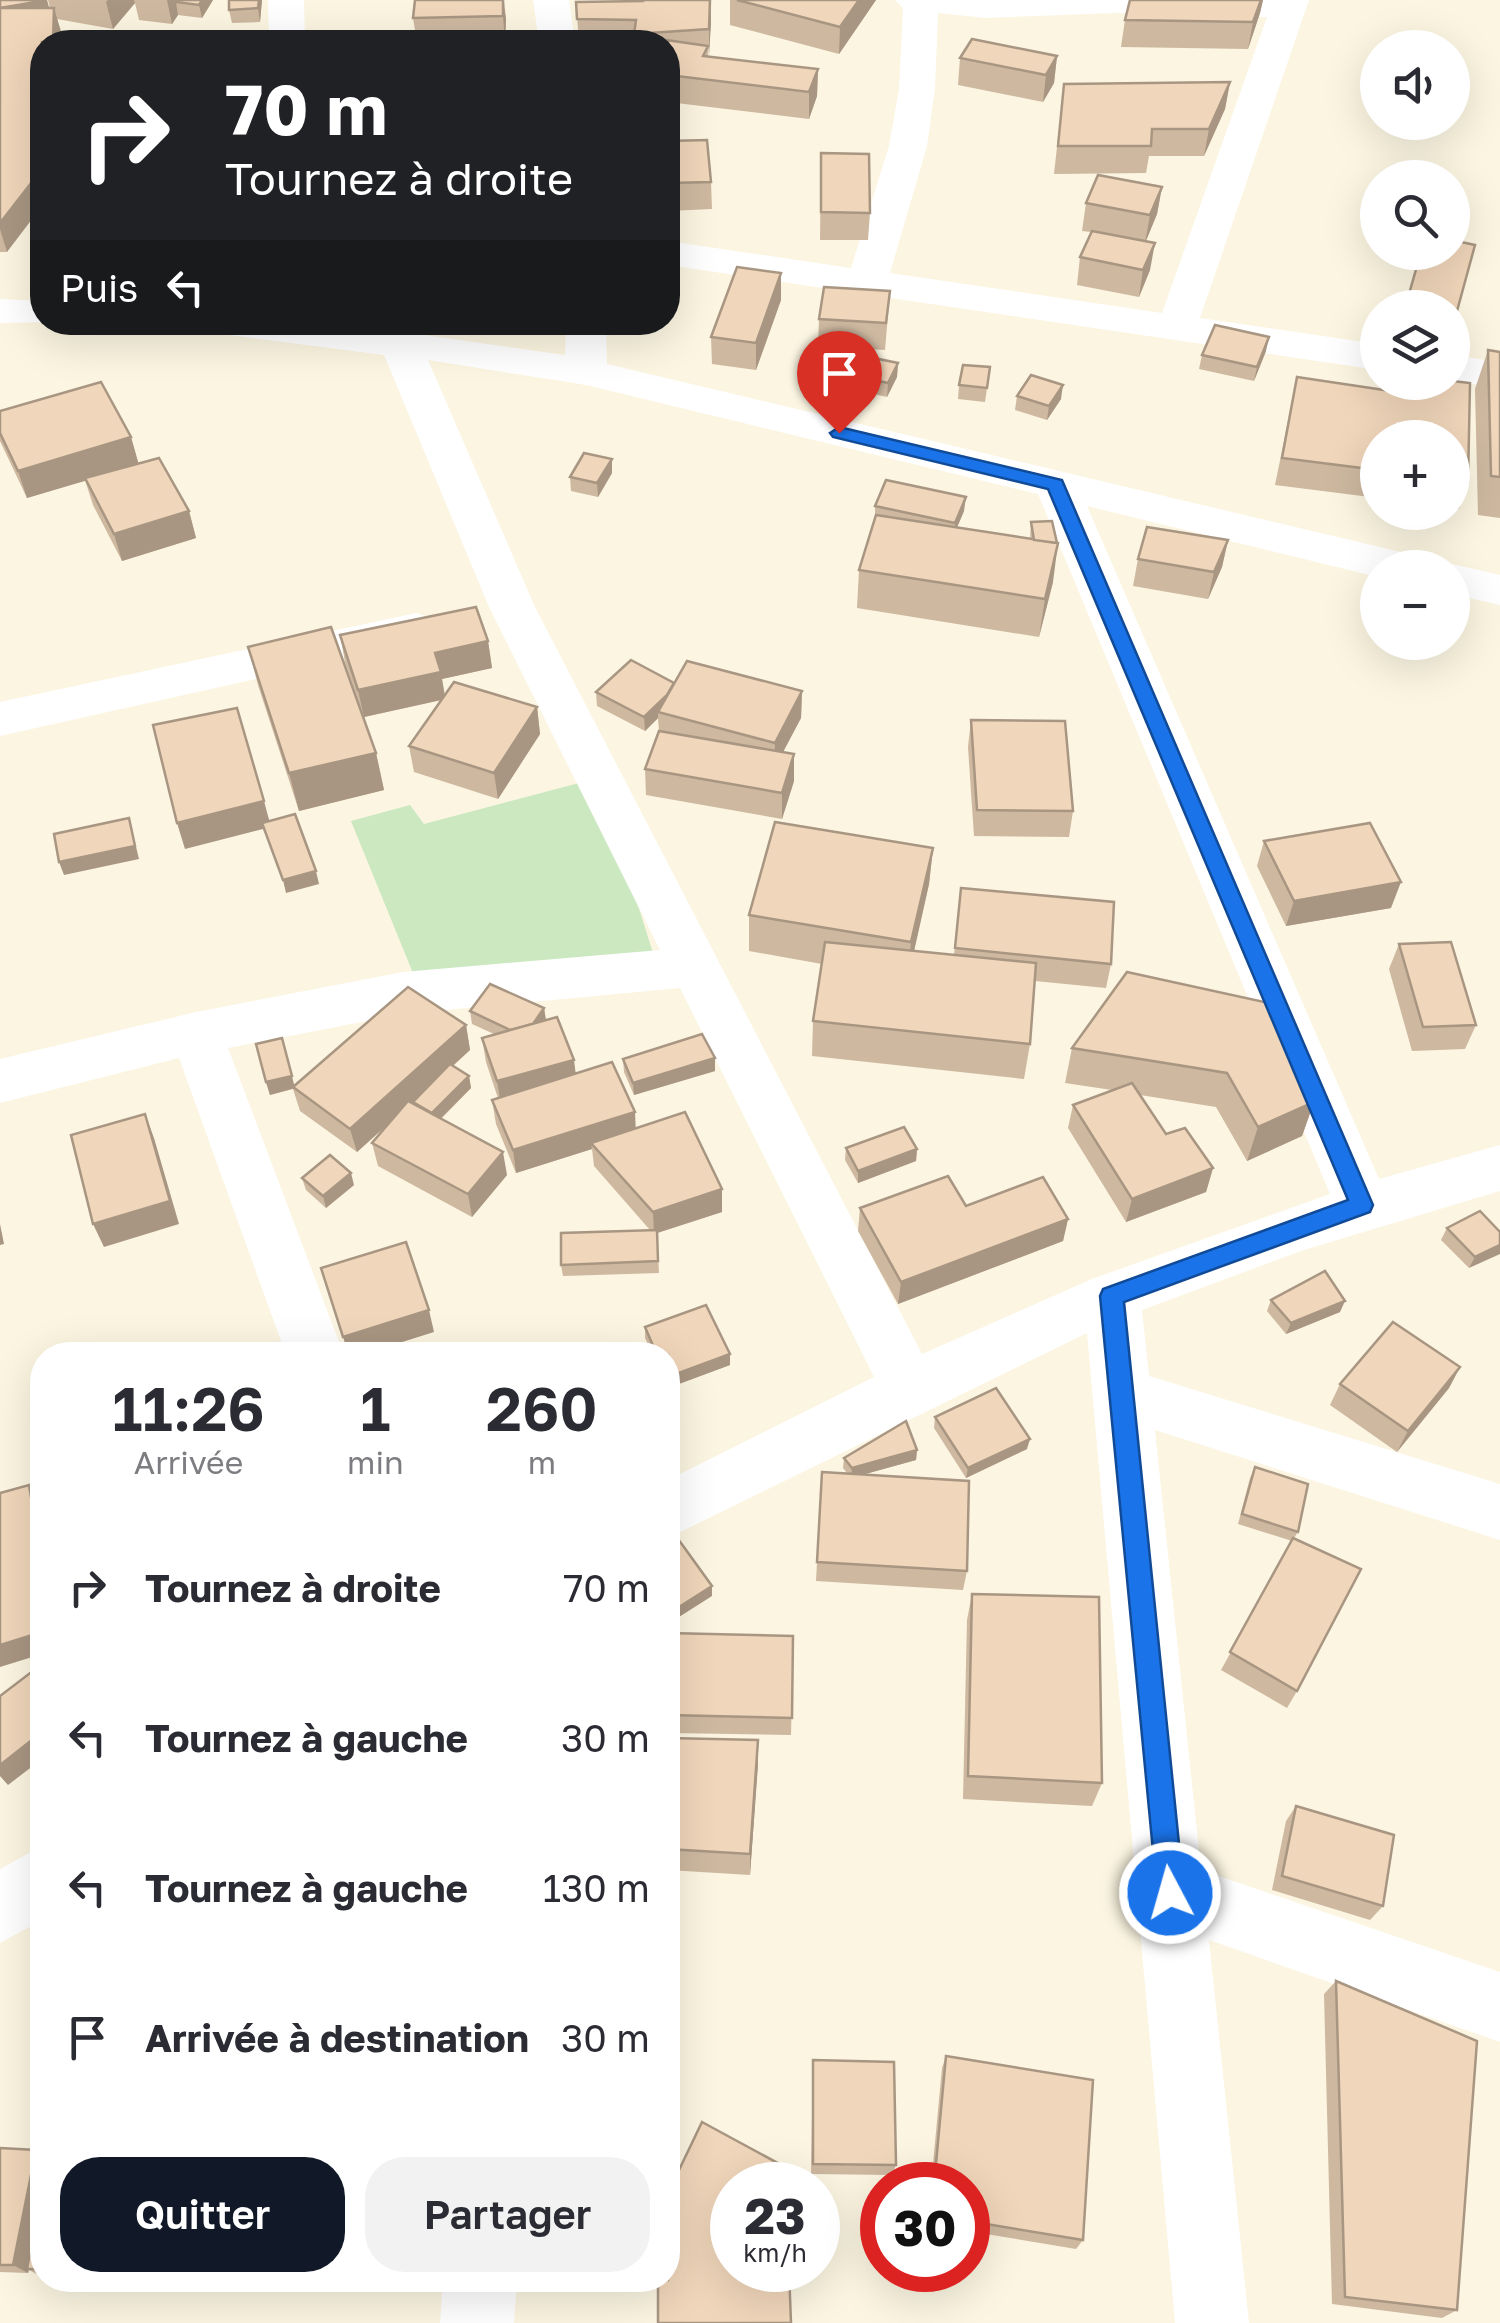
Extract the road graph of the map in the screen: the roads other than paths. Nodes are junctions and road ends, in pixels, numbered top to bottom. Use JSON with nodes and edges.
{"nodes":[{"id":1,"x":286,"y":0,"type":"edge"},
{"id":2,"x":551,"y":0,"type":"edge"},
{"id":3,"x":917,"y":2,"type":"edge"},
{"id":4,"x":1290,"y":4,"type":"edge"},
{"id":5,"x":287,"y":30,"type":"edge"},
{"id":6,"x":556,"y":30,"type":"edge"},
{"id":7,"x":680,"y":255,"type":"edge"},
{"id":8,"x":867,"y":282,"type":"junction"},
{"id":9,"x":0,"y":311,"type":"edge"},
{"id":10,"x":30,"y":312,"type":"edge"},
{"id":11,"x":1177,"y":327,"type":"junction"},
{"id":12,"x":320,"y":335,"type":"edge"},
{"id":13,"x":586,"y":335,"type":"edge"},
{"id":14,"x":400,"y":342,"type":"junction"},
{"id":15,"x":1360,"y":353,"type":"edge"},
{"id":16,"x":1498,"y":365,"type":"edge"},
{"id":17,"x":1470,"y":367,"type":"edge"},
{"id":18,"x":586,"y":372,"type":"junction"},
{"id":19,"x":1056,"y":484,"type":"junction"},
{"id":20,"x":1360,"y":557,"type":"edge"},
{"id":21,"x":1470,"y":583,"type":"edge"},
{"id":22,"x":1500,"y":590,"type":"edge"},
{"id":23,"x":482,"y":614,"type":"junction"},
{"id":24,"x":0,"y":719,"type":"edge"},
{"id":25,"x":694,"y":967,"type":"junction"},
{"id":26,"x":196,"y":1033,"type":"junction"},
{"id":27,"x":0,"y":1081,"type":"edge"},
{"id":28,"x":1500,"y":1168,"type":"edge"},
{"id":29,"x":1362,"y":1205,"type":"junction"},
{"id":30,"x":1112,"y":1296,"type":"junction"},
{"id":31,"x":310,"y":1342,"type":"edge"},
{"id":32,"x":909,"y":1387,"type":"junction"},
{"id":33,"x":1121,"y":1392,"type":"junction"},
{"id":34,"x":680,"y":1504,"type":"edge"},
{"id":35,"x":1500,"y":1512,"type":"edge"},
{"id":36,"x":30,"y":1888,"type":"edge"},
{"id":37,"x":1170,"y":1893,"type":"junction"},
{"id":38,"x":0,"y":1908,"type":"edge"},
{"id":39,"x":1500,"y":2007,"type":"edge"},
{"id":40,"x":479,"y":2292,"type":"edge"},
{"id":41,"x":477,"y":2323,"type":"edge"},
{"id":42,"x":1212,"y":2323,"type":"edge"}],
"edges":[{"from":1,"to":5,"type":"street"},
{"from":2,"to":6,"type":"street"},
{"from":3,"to":4,"type":"street"},
{"from":3,"to":8,"type":"street"},
{"from":4,"to":11,"type":"street"},
{"from":7,"to":8,"type":"street"},
{"from":8,"to":11,"type":"street"},
{"from":9,"to":10,"type":"street"},
{"from":11,"to":15,"type":"street"},
{"from":12,"to":14,"type":"street"},
{"from":13,"to":18,"type":"street"},
{"from":14,"to":18,"type":"street"},
{"from":14,"to":23,"type":"street"},
{"from":16,"to":17,"type":"street"},
{"from":18,"to":19,"type":"street"},
{"from":19,"to":20,"type":"street"},
{"from":19,"to":29,"type":"street"},
{"from":21,"to":22,"type":"street"},
{"from":23,"to":24,"type":"street"},
{"from":23,"to":25,"type":"street"},
{"from":25,"to":26,"type":"street"},
{"from":25,"to":32,"type":"street"},
{"from":26,"to":27,"type":"street"},
{"from":26,"to":31,"type":"street"},
{"from":28,"to":29,"type":"street"},
{"from":29,"to":30,"type":"street"},
{"from":30,"to":32,"type":"street"},
{"from":30,"to":33,"type":"street"},
{"from":32,"to":34,"type":"street"},
{"from":33,"to":35,"type":"street"},
{"from":33,"to":37,"type":"street"},
{"from":36,"to":38,"type":"street"},
{"from":37,"to":39,"type":"street"},
{"from":37,"to":42,"type":"street"},
{"from":40,"to":41,"type":"street"}]}
